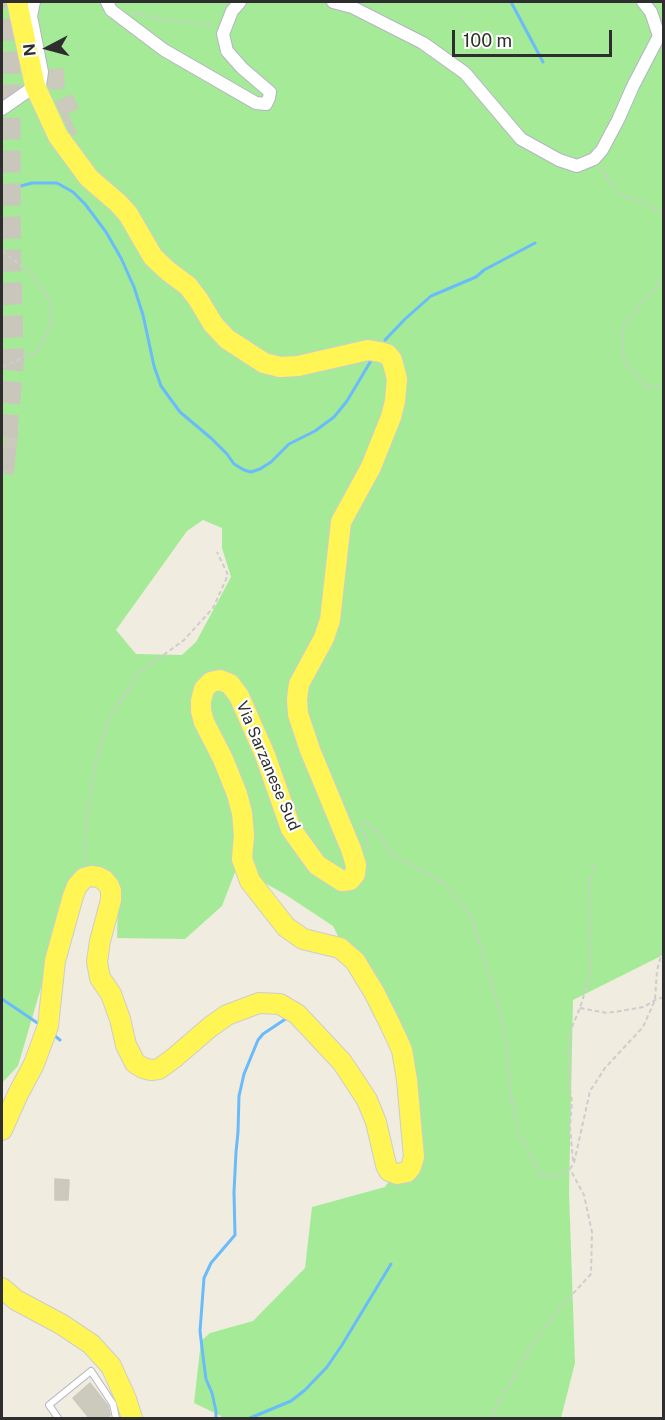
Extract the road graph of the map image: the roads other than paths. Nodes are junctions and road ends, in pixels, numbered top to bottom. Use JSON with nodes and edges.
{"nodes":[{"id":1,"x":17,"y":2,"type":"edge"},
{"id":2,"x":34,"y":2,"type":"edge"},
{"id":3,"x":107,"y":2,"type":"edge"},
{"id":4,"x":240,"y":2,"type":"edge"},
{"id":5,"x":333,"y":2,"type":"edge"},
{"id":6,"x":643,"y":2,"type":"edge"},
{"id":7,"x":35,"y":86,"type":"junction"},
{"id":8,"x":2,"y":109,"type":"edge"},
{"id":9,"x":2,"y":1130,"type":"edge"},
{"id":10,"x":2,"y":1288,"type":"edge"},
{"id":11,"x":57,"y":1419,"type":"edge"},
{"id":12,"x":116,"y":1419,"type":"edge"},
{"id":13,"x":132,"y":1419,"type":"edge"}],
"edges":[{"from":1,"to":7,"type":"main road"},
{"from":2,"to":7,"type":"street"},
{"from":3,"to":4,"type":"street"},
{"from":5,"to":6,"type":"street"},
{"from":7,"to":8,"type":"street"},
{"from":7,"to":9,"type":"main road","name":"Via Sarzanese Sud"},
{"from":10,"to":13,"type":"main road"},
{"from":11,"to":12,"type":"lane"}]}
